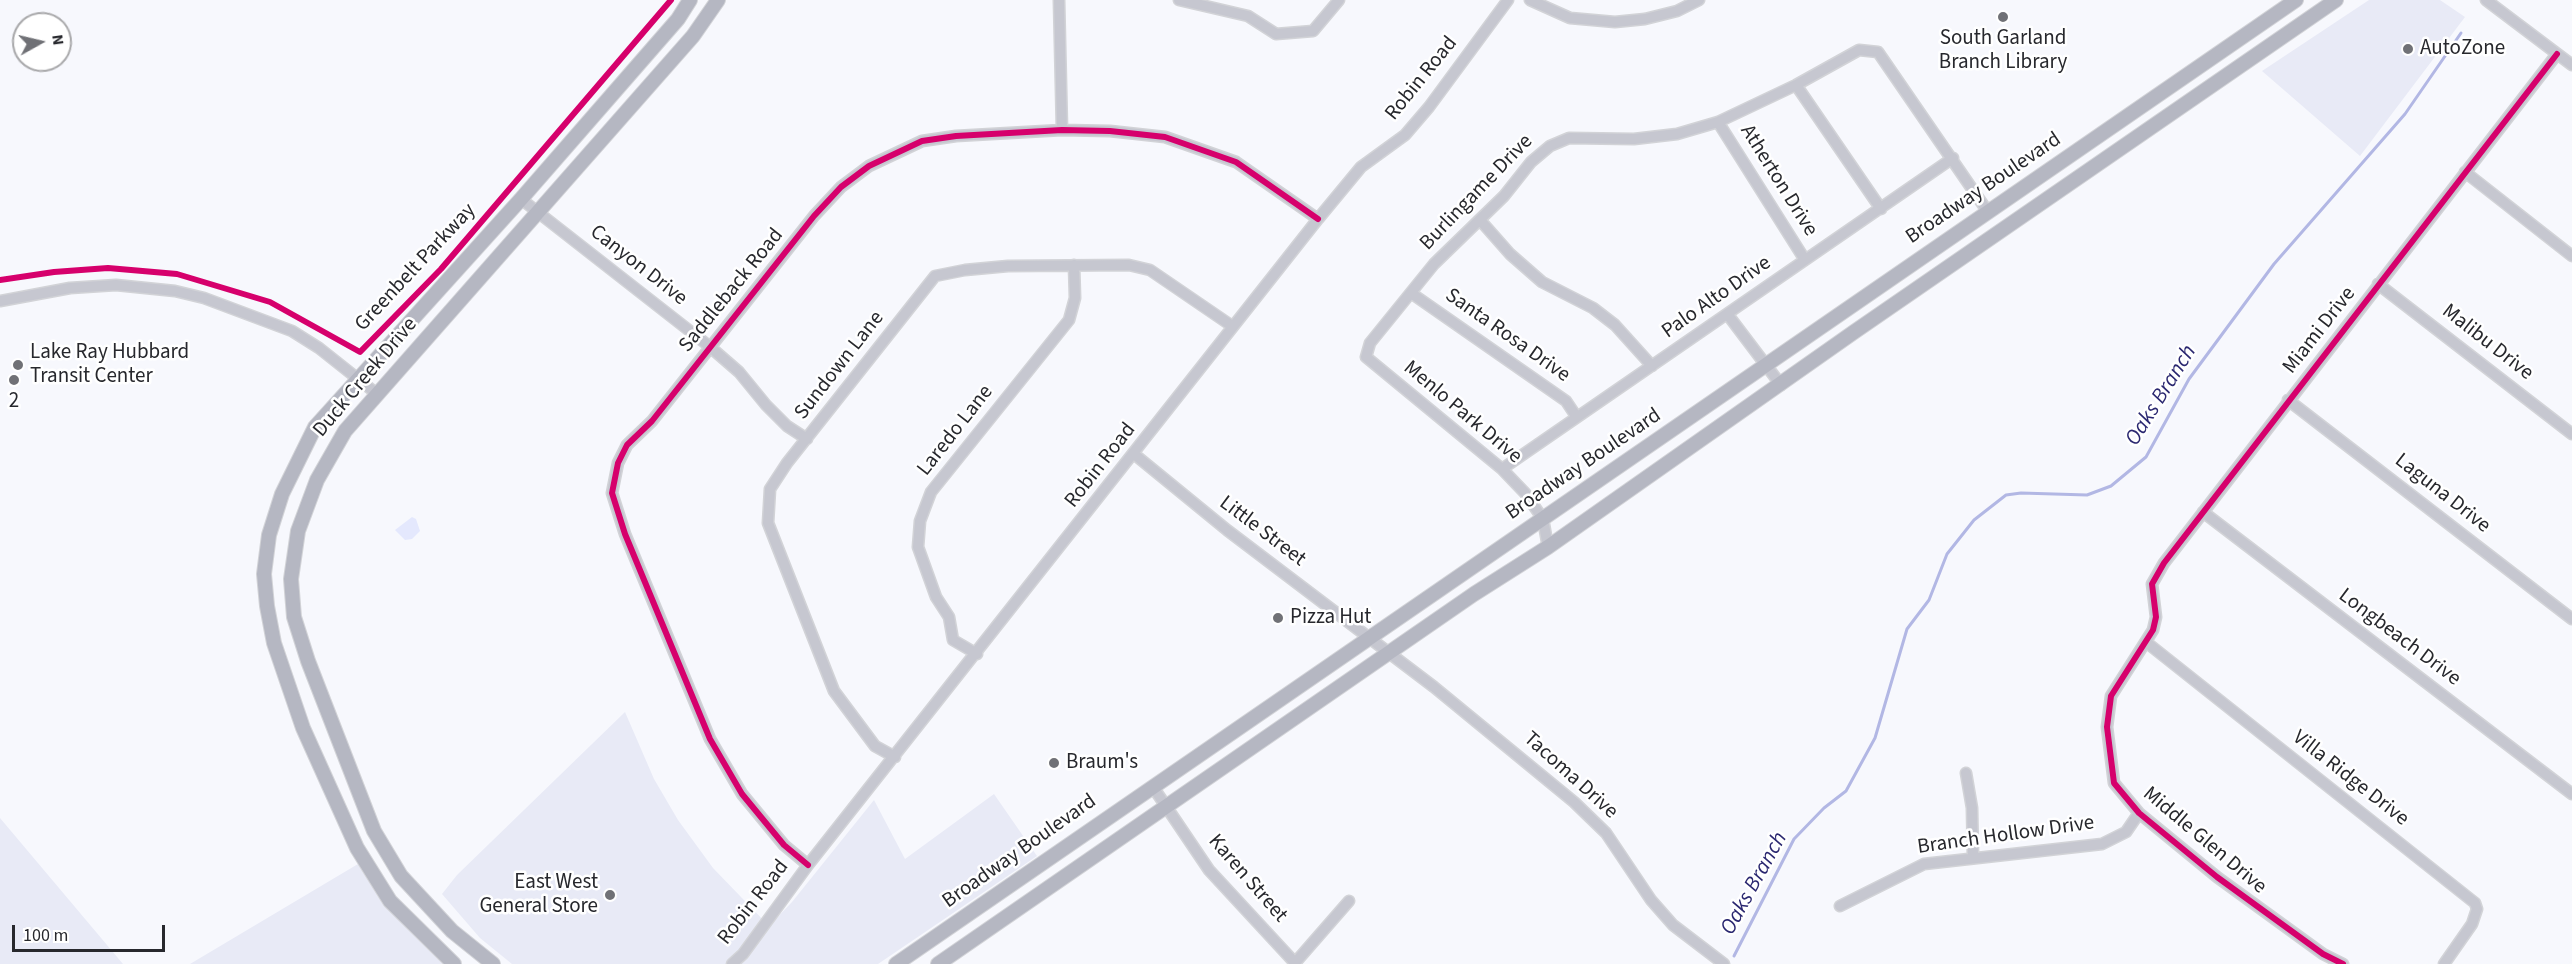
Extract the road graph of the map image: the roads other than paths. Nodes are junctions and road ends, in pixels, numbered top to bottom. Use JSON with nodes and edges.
{"nodes":[{"id":1,"x":690,"y":0,"type":"edge"},
{"id":2,"x":718,"y":0,"type":"edge"},
{"id":3,"x":1059,"y":0,"type":"edge"},
{"id":4,"x":1184,"y":0,"type":"edge"},
{"id":5,"x":1339,"y":0,"type":"edge"},
{"id":6,"x":1508,"y":0,"type":"edge"},
{"id":7,"x":1530,"y":0,"type":"edge"},
{"id":8,"x":1699,"y":0,"type":"edge"},
{"id":9,"x":2296,"y":0,"type":"edge"},
{"id":10,"x":2336,"y":0,"type":"edge"},
{"id":11,"x":2486,"y":0,"type":"edge"},
{"id":12,"x":655,"y":45,"type":"junction"},
{"id":13,"x":2557,"y":54,"type":"junction"},
{"id":14,"x":674,"y":58,"type":"junction"},
{"id":15,"x":2572,"y":65,"type":"edge"},
{"id":16,"x":1796,"y":85,"type":"junction"},
{"id":17,"x":1718,"y":122,"type":"junction"},
{"id":18,"x":1062,"y":130,"type":"junction"},
{"id":19,"x":1953,"y":158,"type":"junction"},
{"id":20,"x":2465,"y":172,"type":"junction"},
{"id":21,"x":521,"y":199,"type":"junction"},
{"id":22,"x":1881,"y":209,"type":"junction"},
{"id":23,"x":1988,"y":212,"type":"junction"},
{"id":24,"x":539,"y":213,"type":"junction"},
{"id":25,"x":1318,"y":219,"type":"junction"},
{"id":26,"x":1480,"y":220,"type":"junction"},
{"id":27,"x":2572,"y":256,"type":"edge"},
{"id":28,"x":1805,"y":260,"type":"junction"},
{"id":29,"x":1074,"y":265,"type":"junction"},
{"id":30,"x":2378,"y":284,"type":"junction"},
{"id":31,"x":1411,"y":293,"type":"junction"},
{"id":32,"x":0,"y":301,"type":"edge"},
{"id":33,"x":1728,"y":315,"type":"junction"},
{"id":34,"x":1232,"y":326,"type":"junction"},
{"id":35,"x":1370,"y":343,"type":"joint"},
{"id":36,"x":709,"y":346,"type":"junction"},
{"id":37,"x":1767,"y":365,"type":"junction"},
{"id":38,"x":1652,"y":366,"type":"junction"},
{"id":39,"x":358,"y":378,"type":"junction"},
{"id":40,"x":1781,"y":385,"type":"junction"},
{"id":41,"x":377,"y":394,"type":"junction"},
{"id":42,"x":2288,"y":400,"type":"junction"},
{"id":43,"x":1576,"y":416,"type":"junction"},
{"id":44,"x":2572,"y":434,"type":"edge"},
{"id":45,"x":807,"y":439,"type":"junction"},
{"id":46,"x":1134,"y":454,"type":"junction"},
{"id":47,"x":1502,"y":469,"type":"junction"},
{"id":48,"x":2202,"y":512,"type":"junction"},
{"id":49,"x":1543,"y":519,"type":"junction"},
{"id":50,"x":1548,"y":547,"type":"junction"},
{"id":51,"x":266,"y":555,"type":"junction"},
{"id":52,"x":292,"y":558,"type":"junction"},
{"id":53,"x":2572,"y":619,"type":"edge"},
{"id":54,"x":1370,"y":636,"type":"junction"},
{"id":55,"x":2146,"y":642,"type":"junction"},
{"id":56,"x":1390,"y":653,"type":"junction"},
{"id":57,"x":977,"y":654,"type":"junction"},
{"id":58,"x":895,"y":757,"type":"junction"},
{"id":59,"x":1966,"y":772,"type":"dead end"},
{"id":60,"x":1153,"y":787,"type":"junction"},
{"id":61,"x":2572,"y":794,"type":"edge"},
{"id":62,"x":1166,"y":807,"type":"junction"},
{"id":63,"x":2139,"y":813,"type":"junction"},
{"id":64,"x":1973,"y":857,"type":"junction"},
{"id":65,"x":808,"y":865,"type":"junction"},
{"id":66,"x":1349,"y":901,"type":"dead end"},
{"id":67,"x":1840,"y":906,"type":"dead end"},
{"id":68,"x":919,"y":948,"type":"junction"},
{"id":69,"x":2323,"y":954,"type":"junction"},
{"id":70,"x":1295,"y":963,"type":"edge"},
{"id":71,"x":454,"y":964,"type":"edge"},
{"id":72,"x":493,"y":964,"type":"edge"},
{"id":73,"x":732,"y":964,"type":"edge"},
{"id":74,"x":896,"y":964,"type":"edge"},
{"id":75,"x":929,"y":964,"type":"edge"},
{"id":76,"x":938,"y":964,"type":"edge"},
{"id":77,"x":1724,"y":964,"type":"edge"},
{"id":78,"x":2316,"y":964,"type":"edge"},
{"id":79,"x":2343,"y":964,"type":"edge"},
{"id":80,"x":2444,"y":964,"type":"edge"}],
"edges":[{"from":1,"to":12,"type":"main road","name":"Duck Creek Drive"},
{"from":2,"to":14,"type":"main road","name":"Duck Creek Drive"},
{"from":3,"to":18,"type":"street"},
{"from":4,"to":5,"type":"street"},
{"from":6,"to":25,"type":"street","name":"Robin Road"},
{"from":7,"to":8,"type":"street"},
{"from":9,"to":23,"type":"main road","name":"Broadway Boulevard"},
{"from":10,"to":40,"type":"main road","name":"Broadway Boulevard"},
{"from":11,"to":13,"type":"street"},
{"from":12,"to":14,"type":"main road"},
{"from":12,"to":21,"type":"main road","name":"Duck Creek Drive"},
{"from":13,"to":15,"type":"street"},
{"from":13,"to":20,"type":"street","name":"Miami Drive"},
{"from":14,"to":24,"type":"main road","name":"Duck Creek Drive"},
{"from":16,"to":17,"type":"street","name":"Burlingame Drive"},
{"from":16,"to":19,"type":"street","name":"Burlingame Drive"},
{"from":16,"to":22,"type":"street"},
{"from":17,"to":26,"type":"street","name":"Burlingame Drive"},
{"from":17,"to":28,"type":"street","name":"Atherton Drive"},
{"from":18,"to":25,"type":"street","name":"Saddleback Road"},
{"from":18,"to":36,"type":"street","name":"Saddleback Road"},
{"from":19,"to":22,"type":"street","name":"Palo Alto Drive"},
{"from":19,"to":23,"type":"street"},
{"from":20,"to":27,"type":"street"},
{"from":20,"to":30,"type":"street","name":"Miami Drive"},
{"from":21,"to":24,"type":"street","name":"Canyon Drive"},
{"from":21,"to":39,"type":"main road","name":"Duck Creek Drive"},
{"from":22,"to":28,"type":"street","name":"Palo Alto Drive"},
{"from":23,"to":37,"type":"main road","name":"Broadway Boulevard"},
{"from":24,"to":36,"type":"street","name":"Canyon Drive"},
{"from":24,"to":41,"type":"main road","name":"Duck Creek Drive"},
{"from":25,"to":34,"type":"street","name":"Robin Road"},
{"from":26,"to":31,"type":"street","name":"Burlingame Drive"},
{"from":26,"to":38,"type":"street"},
{"from":28,"to":33,"type":"street","name":"Palo Alto Drive"},
{"from":29,"to":34,"type":"street","name":"Sundown Lane"},
{"from":29,"to":45,"type":"street","name":"Sundown Lane"},
{"from":29,"to":57,"type":"street","name":"Laredo Lane"},
{"from":30,"to":42,"type":"street","name":"Miami Drive"},
{"from":30,"to":44,"type":"street","name":"Malibu Drive"},
{"from":31,"to":35,"type":"street","name":"Burlingame Drive"},
{"from":31,"to":43,"type":"street","name":"Santa Rosa Drive"},
{"from":32,"to":39,"type":"street"},
{"from":33,"to":37,"type":"street"},
{"from":33,"to":38,"type":"street","name":"Palo Alto Drive"},
{"from":34,"to":46,"type":"street","name":"Robin Road"},
{"from":35,"to":47,"type":"street","name":"Menlo Park Drive"},
{"from":36,"to":45,"type":"street","name":"Canyon Drive"},
{"from":36,"to":65,"type":"street","name":"Saddleback Road"},
{"from":37,"to":40,"type":"street"},
{"from":37,"to":49,"type":"main road","name":"Broadway Boulevard"},
{"from":38,"to":43,"type":"street","name":"Palo Alto Drive"},
{"from":39,"to":41,"type":"street"},
{"from":39,"to":51,"type":"main road","name":"Duck Creek Drive"},
{"from":40,"to":50,"type":"main road","name":"Broadway Boulevard"},
{"from":41,"to":52,"type":"main road","name":"Duck Creek Drive"},
{"from":42,"to":48,"type":"street","name":"Miami Drive"},
{"from":42,"to":53,"type":"street","name":"Laguna Drive"},
{"from":43,"to":47,"type":"street","name":"Palo Alto Drive"},
{"from":45,"to":58,"type":"street","name":"Sundown Lane"},
{"from":46,"to":54,"type":"street","name":"Little Street"},
{"from":46,"to":57,"type":"street","name":"Robin Road"},
{"from":47,"to":49,"type":"street","name":"Menlo Park Drive"},
{"from":48,"to":55,"type":"street","name":"Miami Drive"},
{"from":48,"to":61,"type":"street","name":"Longbeach Drive"},
{"from":49,"to":50,"type":"street","name":"Menlo Park Drive"},
{"from":49,"to":54,"type":"main road","name":"Broadway Boulevard"},
{"from":50,"to":56,"type":"main road","name":"Broadway Boulevard"},
{"from":51,"to":52,"type":"main road"},
{"from":51,"to":71,"type":"main road","name":"Duck Creek Drive"},
{"from":52,"to":72,"type":"main road","name":"Duck Creek Drive"},
{"from":54,"to":56,"type":"street","name":"Tacoma Drive"},
{"from":54,"to":60,"type":"main road","name":"Broadway Boulevard"},
{"from":55,"to":63,"type":"street","name":"Middle Glen Drive"},
{"from":55,"to":80,"type":"street","name":"Villa Ridge Drive"},
{"from":56,"to":62,"type":"main road","name":"Broadway Boulevard"},
{"from":56,"to":77,"type":"street","name":"Tacoma Drive"},
{"from":57,"to":58,"type":"street","name":"Robin Road"},
{"from":58,"to":65,"type":"street","name":"Robin Road"},
{"from":59,"to":64,"type":"street"},
{"from":60,"to":62,"type":"street","name":"Karen Street"},
{"from":60,"to":68,"type":"main road","name":"Broadway Boulevard"},
{"from":62,"to":70,"type":"street","name":"Karen Street"},
{"from":62,"to":76,"type":"main road","name":"Broadway Boulevard"},
{"from":63,"to":64,"type":"street","name":"Branch Hollow Drive"},
{"from":63,"to":69,"type":"street","name":"Middle Glen Drive"},
{"from":64,"to":67,"type":"street","name":"Branch Hollow Drive"},
{"from":65,"to":73,"type":"street","name":"Robin Road"},
{"from":66,"to":70,"type":"street"},
{"from":68,"to":74,"type":"main road","name":"Broadway Boulevard"},
{"from":68,"to":75,"type":"main road"},
{"from":69,"to":78,"type":"street"},
{"from":69,"to":79,"type":"street","name":"Middle Glen Drive"}]}
